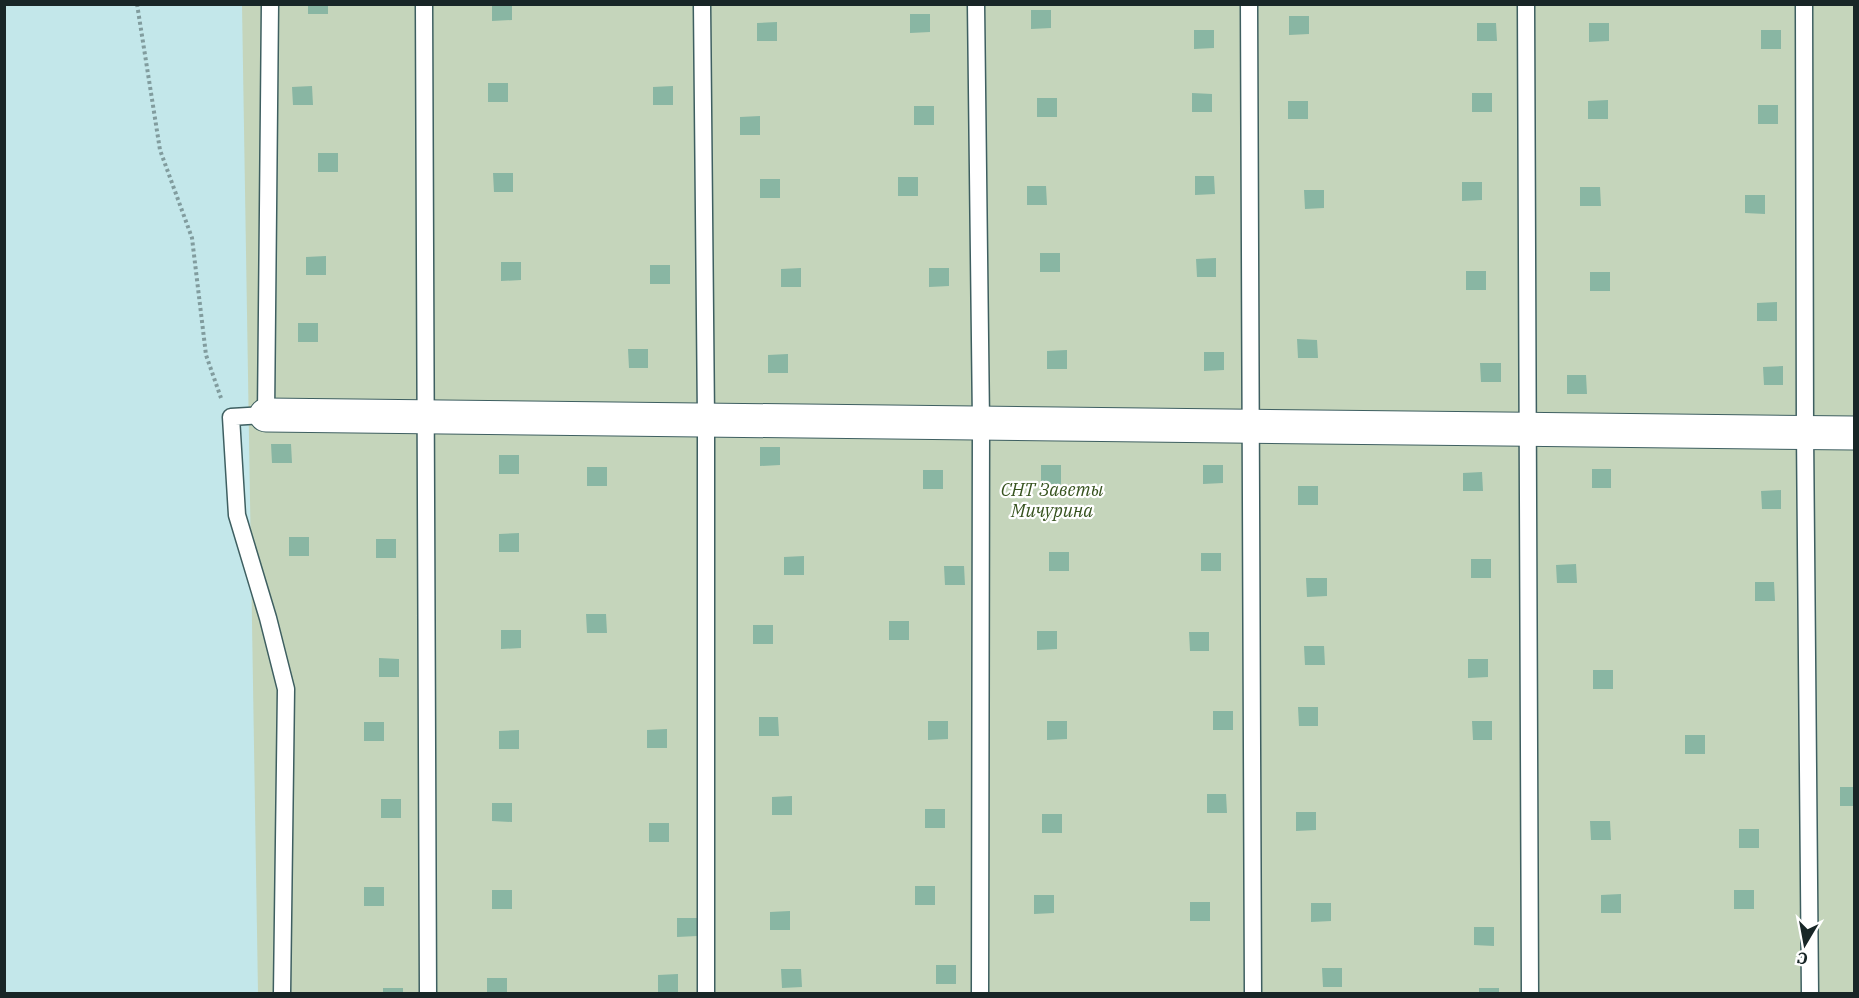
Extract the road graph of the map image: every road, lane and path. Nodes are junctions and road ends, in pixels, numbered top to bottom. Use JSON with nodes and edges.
{"nodes":[{"id":1,"x":137,"y":4,"type":"edge"},
{"id":2,"x":270,"y":4,"type":"edge"},
{"id":3,"x":424,"y":4,"type":"edge"},
{"id":4,"x":702,"y":4,"type":"edge"},
{"id":5,"x":976,"y":4,"type":"edge"},
{"id":6,"x":1249,"y":4,"type":"edge"},
{"id":7,"x":1526,"y":4,"type":"edge"},
{"id":8,"x":1804,"y":4,"type":"edge"},
{"id":9,"x":266,"y":415,"type":"junction"},
{"id":10,"x":426,"y":417,"type":"junction"},
{"id":11,"x":706,"y":420,"type":"junction"},
{"id":12,"x":981,"y":423,"type":"junction"},
{"id":13,"x":1252,"y":426,"type":"junction"},
{"id":14,"x":231,"y":427,"type":"junction"},
{"id":15,"x":1529,"y":429,"type":"junction"},
{"id":16,"x":1805,"y":432,"type":"junction"},
{"id":17,"x":1854,"y":433,"type":"edge"},
{"id":18,"x":282,"y":993,"type":"edge"},
{"id":19,"x":428,"y":993,"type":"edge"},
{"id":20,"x":706,"y":993,"type":"edge"},
{"id":21,"x":980,"y":993,"type":"edge"},
{"id":22,"x":1253,"y":993,"type":"edge"},
{"id":23,"x":1530,"y":993,"type":"edge"},
{"id":24,"x":1810,"y":993,"type":"edge"}],
"edges":[{"from":1,"to":14,"type":"path"},
{"from":2,"to":9,"type":"lane"},
{"from":3,"to":10,"type":"lane"},
{"from":4,"to":11,"type":"lane"},
{"from":5,"to":12,"type":"lane"},
{"from":6,"to":13,"type":"lane"},
{"from":7,"to":15,"type":"lane"},
{"from":8,"to":16,"type":"lane"},
{"from":9,"to":10,"type":"street"},
{"from":9,"to":14,"type":"lane"},
{"from":10,"to":11,"type":"street"},
{"from":10,"to":19,"type":"lane"},
{"from":11,"to":12,"type":"street"},
{"from":11,"to":20,"type":"lane"},
{"from":12,"to":13,"type":"street"},
{"from":12,"to":21,"type":"lane"},
{"from":13,"to":15,"type":"street"},
{"from":13,"to":22,"type":"lane"},
{"from":14,"to":18,"type":"lane"},
{"from":15,"to":16,"type":"street"},
{"from":15,"to":23,"type":"lane"},
{"from":16,"to":17,"type":"street"},
{"from":16,"to":24,"type":"lane"}]}
